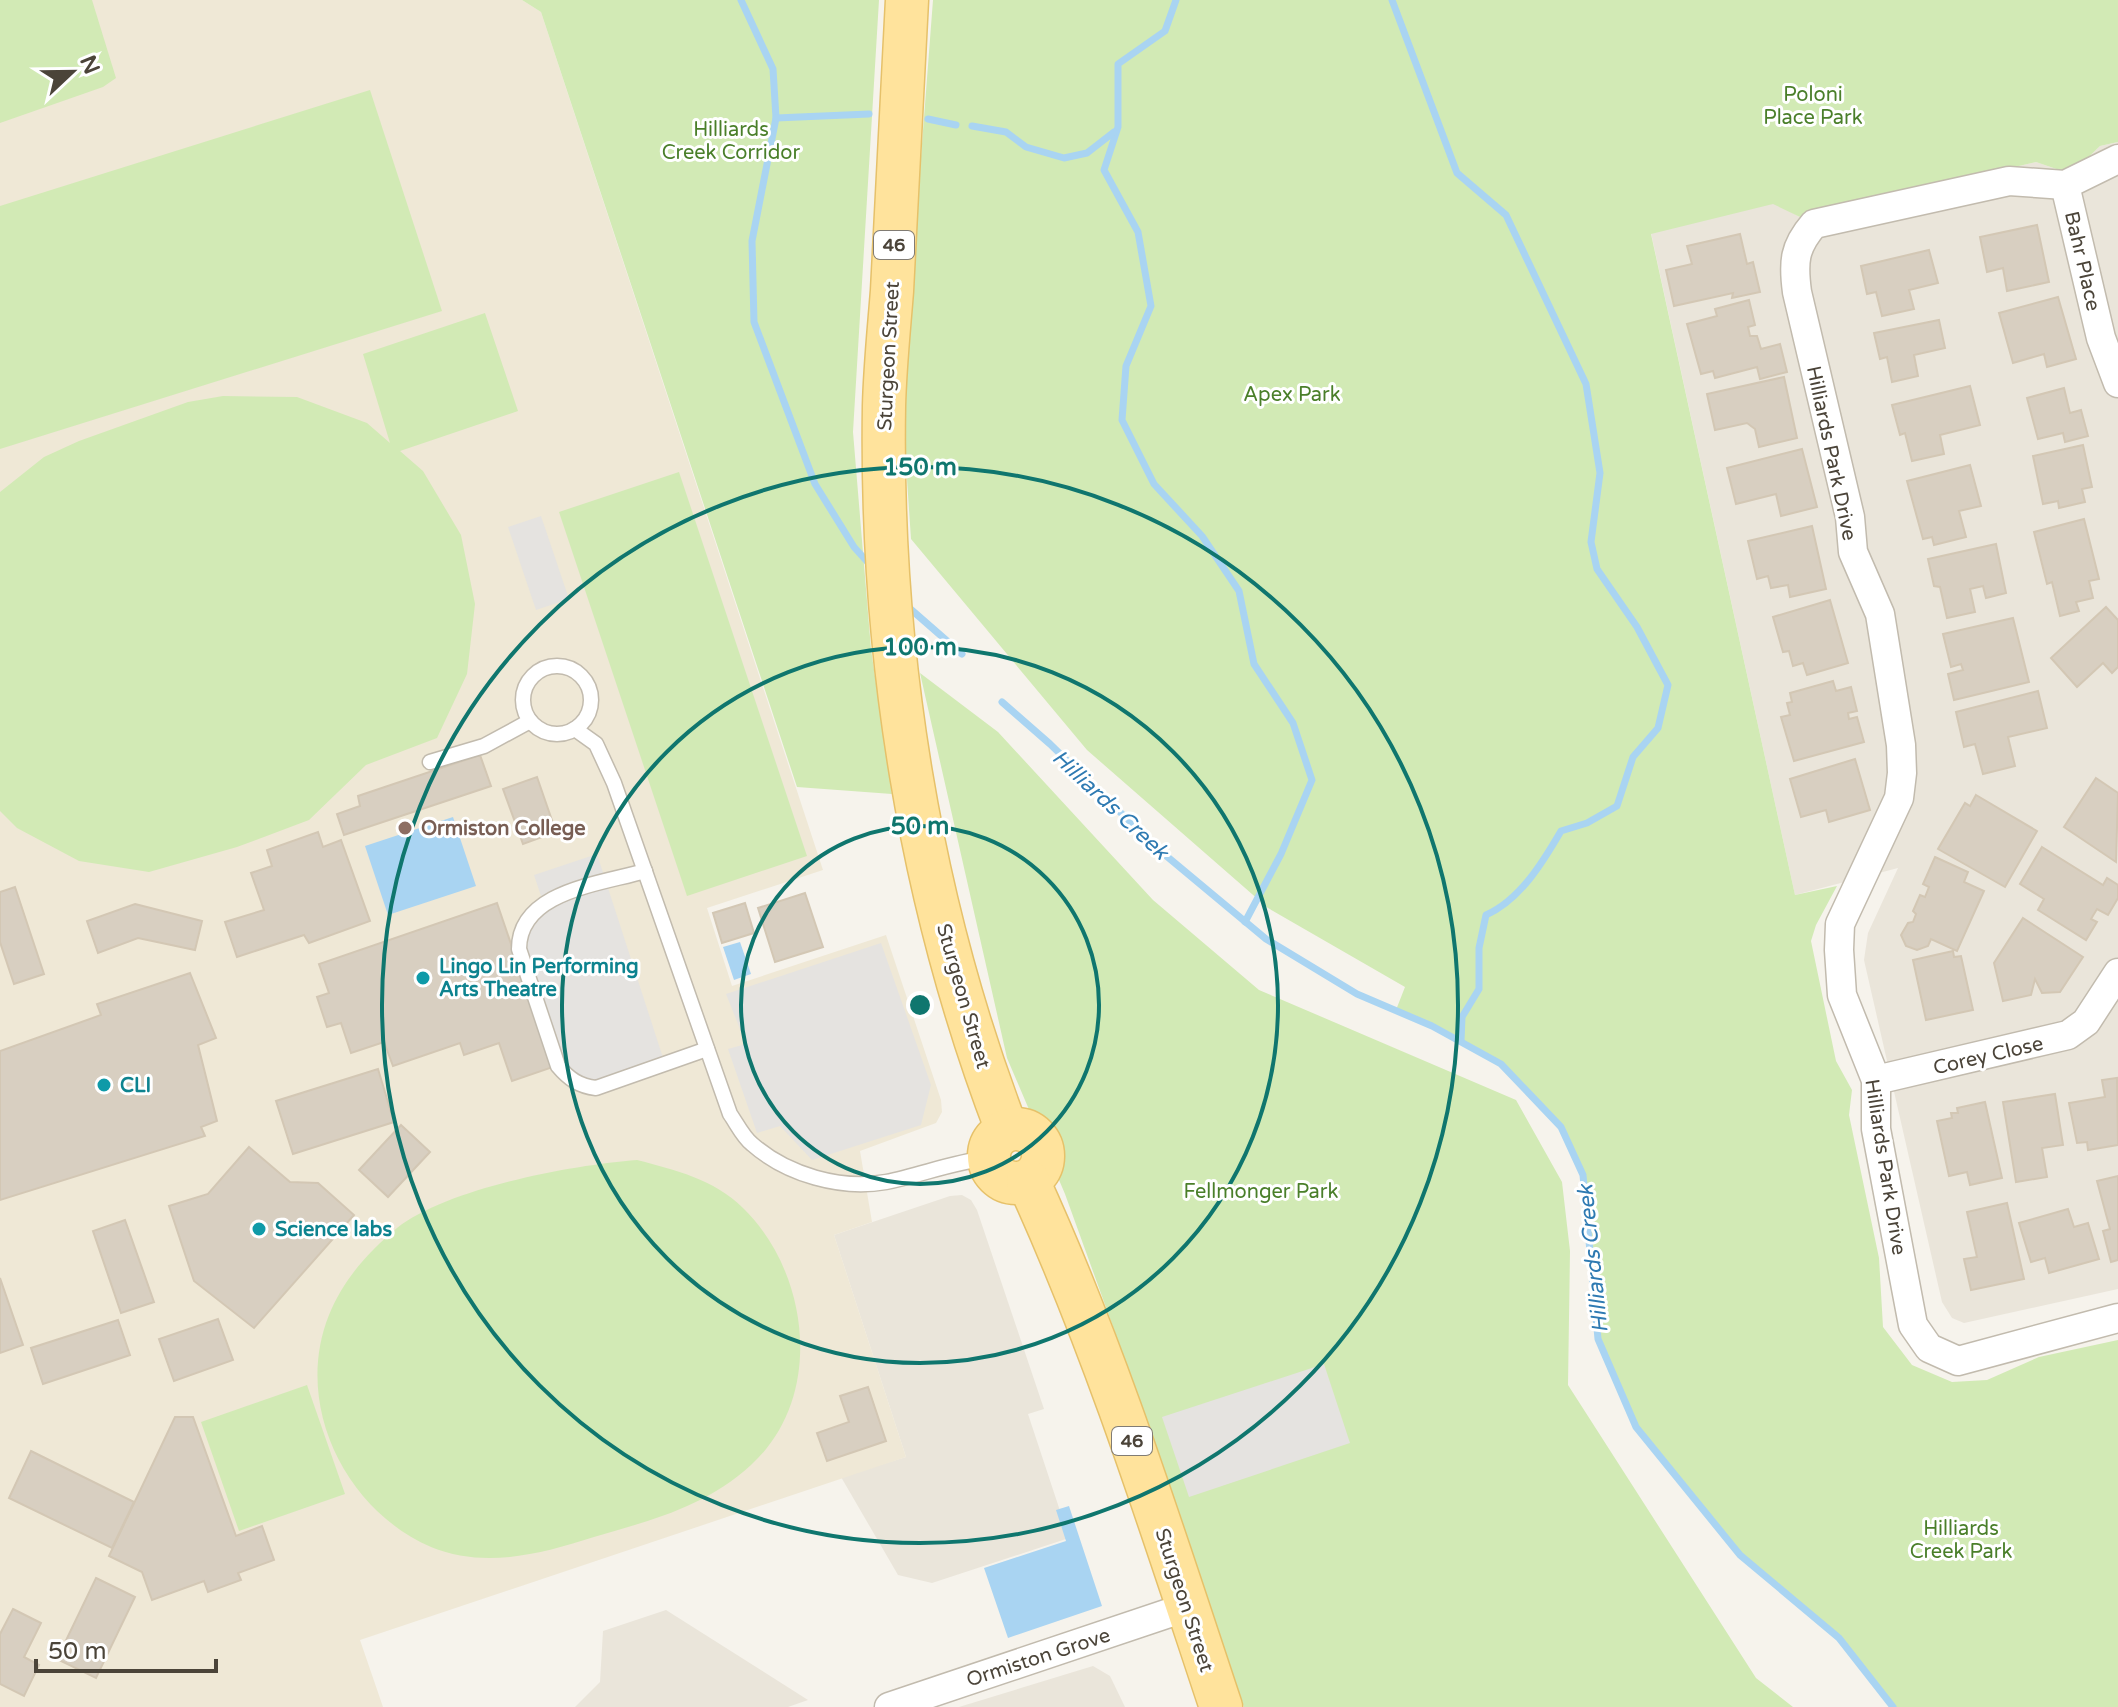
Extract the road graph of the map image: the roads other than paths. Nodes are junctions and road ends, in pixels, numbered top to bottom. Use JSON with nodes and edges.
{"nodes":[{"id":1,"x":907,"y":0,"type":"edge"},
{"id":2,"x":2118,"y":159,"type":"edge"},
{"id":3,"x":2065,"y":185,"type":"junction"},
{"id":4,"x":2118,"y":383,"type":"edge"},
{"id":5,"x":530,"y":721,"type":"junction"},
{"id":6,"x":575,"y":729,"type":"junction"},
{"id":7,"x":430,"y":762,"type":"dead end"},
{"id":8,"x":645,"y":871,"type":"junction"},
{"id":9,"x":2118,"y":973,"type":"edge"},
{"id":10,"x":707,"y":1049,"type":"junction"},
{"id":11,"x":1876,"y":1080,"type":"junction"},
{"id":12,"x":998,"y":1144,"type":"junction"},
{"id":13,"x":2118,"y":1318,"type":"edge"},
{"id":14,"x":1187,"y":1607,"type":"junction"},
{"id":15,"x":889,"y":1707,"type":"edge"},
{"id":16,"x":1221,"y":1707,"type":"edge"}],
"edges":[{"from":1,"to":12,"type":"main road","name":"Sturgeon Street","number":"46"},
{"from":2,"to":3,"type":"street"},
{"from":3,"to":4,"type":"street","name":"Bahr Place"},
{"from":3,"to":11,"type":"street","name":"Hilliards Park Drive"},
{"from":5,"to":6,"type":"lane"},
{"from":5,"to":6,"type":"lane"},
{"from":5,"to":7,"type":"lane"},
{"from":6,"to":8,"type":"lane"},
{"from":8,"to":10,"type":"lane"},
{"from":8,"to":10,"type":"lane"},
{"from":9,"to":11,"type":"street","name":"Corey Close"},
{"from":10,"to":12,"type":"lane"},
{"from":11,"to":13,"type":"street","name":"Hilliards Park Drive"},
{"from":12,"to":14,"type":"main road","name":"Sturgeon Street","number":"46"},
{"from":14,"to":15,"type":"street","name":"Ormiston Grove"},
{"from":14,"to":16,"type":"main road","name":"Sturgeon Street","number":"46"}]}
